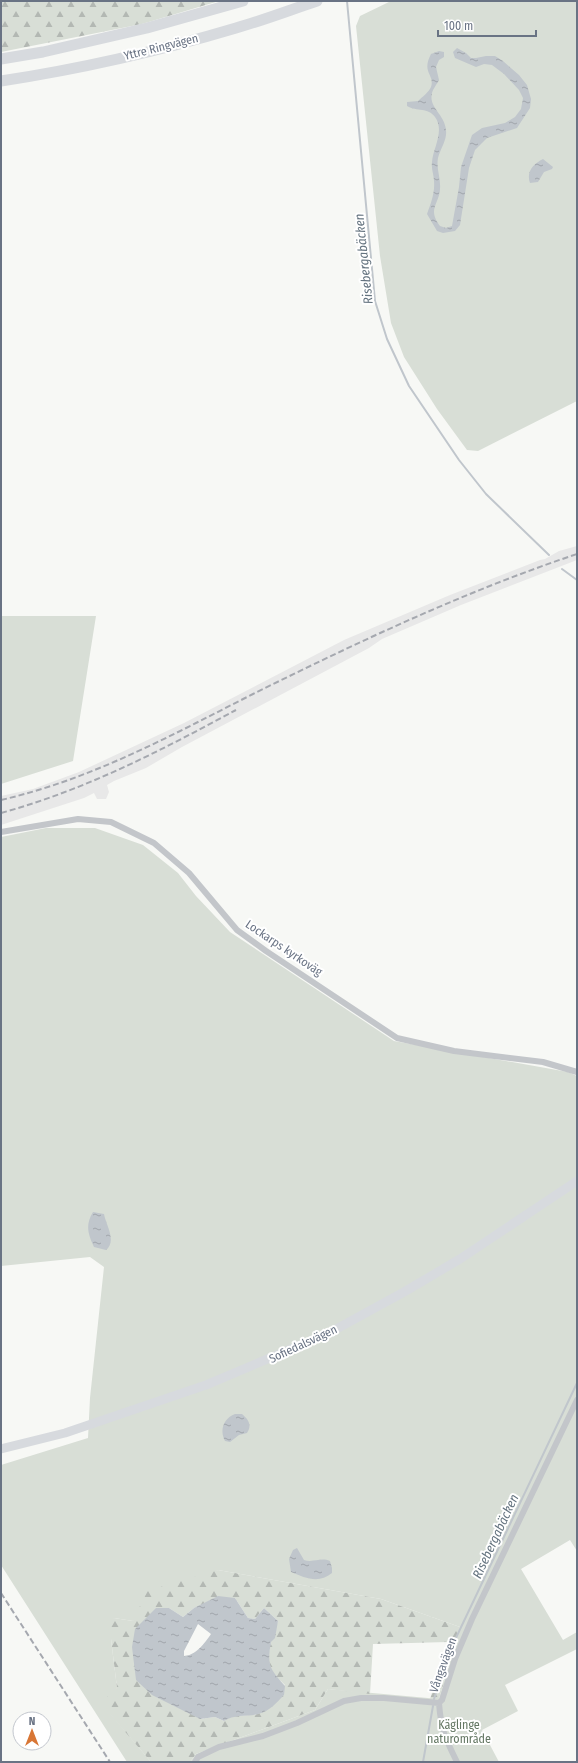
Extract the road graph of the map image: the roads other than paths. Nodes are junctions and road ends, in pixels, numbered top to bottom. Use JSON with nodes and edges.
{"nodes":[{"id":1,"x":243,"y":1,"type":"edge"},
{"id":2,"x":317,"y":1,"type":"edge"},
{"id":3,"x":1,"y":59,"type":"edge"},
{"id":4,"x":1,"y":81,"type":"edge"},
{"id":5,"x":1,"y":832,"type":"edge"},
{"id":6,"x":577,"y":1072,"type":"edge"},
{"id":7,"x":577,"y":1181,"type":"edge"},
{"id":8,"x":577,"y":1400,"type":"edge"},
{"id":9,"x":1,"y":1448,"type":"edge"},
{"id":10,"x":439,"y":1703,"type":"junction"},
{"id":11,"x":194,"y":1762,"type":"edge"},
{"id":12,"x":458,"y":1762,"type":"edge"}],
"edges":[{"from":1,"to":3,"type":"highway","name":"Yttre Ringvägen"},
{"from":2,"to":4,"type":"highway","name":"Yttre Ringvägen"},
{"from":5,"to":6,"type":"street","name":"Lockarps kyrkoväg"},
{"from":7,"to":9,"type":"main road","name":"Sofiedalsvägen"},
{"from":8,"to":10,"type":"street","name":"Vångavägen"},
{"from":10,"to":11,"type":"street","name":"Vångavägen"},
{"from":10,"to":12,"type":"street"}]}
